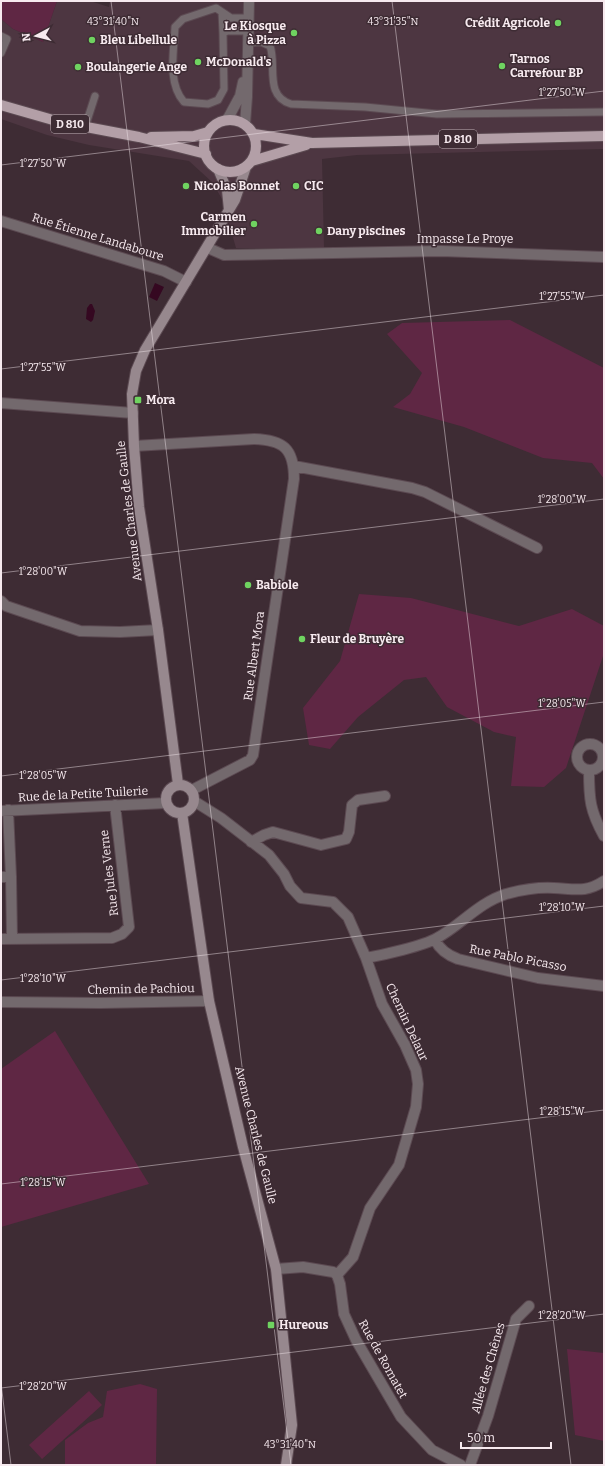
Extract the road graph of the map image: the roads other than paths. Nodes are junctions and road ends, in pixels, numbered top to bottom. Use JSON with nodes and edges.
{"nodes":[{"id":1,"x":249,"y":1,"type":"edge"},
{"id":2,"x":222,"y":12,"type":"junction"},
{"id":3,"x":249,"y":18,"type":"junction"},
{"id":4,"x":248,"y":31,"type":"junction"},
{"id":5,"x":223,"y":33,"type":"junction"},
{"id":6,"x":1,"y":36,"type":"edge"},
{"id":7,"x":248,"y":43,"type":"junction"},
{"id":8,"x":1,"y":53,"type":"edge"},
{"id":9,"x":247,"y":63,"type":"junction"},
{"id":10,"x":95,"y":96,"type":"dead end"},
{"id":11,"x":1,"y":105,"type":"edge"},
{"id":12,"x":604,"y":112,"type":"edge"},
{"id":13,"x":227,"y":120,"type":"junction"},
{"id":14,"x":244,"y":124,"type":"junction"},
{"id":15,"x":85,"y":127,"type":"junction"},
{"id":16,"x":208,"y":132,"type":"junction"},
{"id":17,"x":254,"y":134,"type":"junction"},
{"id":18,"x":604,"y":136,"type":"edge"},
{"id":19,"x":139,"y":137,"type":"junction"},
{"id":20,"x":312,"y":143,"type":"junction"},
{"id":21,"x":206,"y":154,"type":"junction"},
{"id":22,"x":249,"y":164,"type":"junction"},
{"id":23,"x":218,"y":169,"type":"junction"},
{"id":24,"x":229,"y":210,"type":"junction"},
{"id":25,"x":1,"y":221,"type":"edge"},
{"id":26,"x":208,"y":248,"type":"junction"},
{"id":27,"x":604,"y":257,"type":"edge"},
{"id":28,"x":186,"y":282,"type":"junction"},
{"id":29,"x":1,"y":403,"type":"edge"},
{"id":30,"x":133,"y":413,"type":"junction"},
{"id":31,"x":134,"y":446,"type":"junction"},
{"id":32,"x":294,"y":466,"type":"junction"},
{"id":33,"x":537,"y":548,"type":"dead end"},
{"id":34,"x":1,"y":600,"type":"edge"},
{"id":35,"x":158,"y":630,"type":"junction"},
{"id":36,"x":589,"y":771,"type":"dead end"},
{"id":37,"x":178,"y":784,"type":"junction"},
{"id":38,"x":192,"y":790,"type":"junction"},
{"id":39,"x":384,"y":796,"type":"dead end"},
{"id":40,"x":194,"y":801,"type":"junction"},
{"id":41,"x":166,"y":803,"type":"junction"},
{"id":42,"x":115,"y":805,"type":"junction"},
{"id":43,"x":4,"y":810,"type":"edge"},
{"id":44,"x":182,"y":813,"type":"junction"},
{"id":45,"x":604,"y":836,"type":"edge"},
{"id":46,"x":251,"y":842,"type":"junction"},
{"id":47,"x":6,"y":877,"type":"edge"},
{"id":48,"x":604,"y":881,"type":"edge"},
{"id":49,"x":1,"y":939,"type":"edge"},
{"id":50,"x":12,"y":939,"type":"junction"},
{"id":51,"x":435,"y":940,"type":"junction"},
{"id":52,"x":366,"y":958,"type":"junction"},
{"id":53,"x":604,"y":986,"type":"edge"},
{"id":54,"x":209,"y":1001,"type":"junction"},
{"id":55,"x":1,"y":1002,"type":"edge"},
{"id":56,"x":276,"y":1269,"type":"junction"},
{"id":57,"x":337,"y":1275,"type":"junction"},
{"id":58,"x":529,"y":1306,"type":"dead end"},
{"id":59,"x":286,"y":1465,"type":"edge"},
{"id":60,"x":461,"y":1465,"type":"edge"},
{"id":61,"x":470,"y":1465,"type":"edge"}],
"edges":[{"from":1,"to":3,"type":"street"},
{"from":2,"to":3,"type":"lane"},
{"from":2,"to":5,"type":"lane"},
{"from":2,"to":5,"type":"lane"},
{"from":3,"to":4,"type":"street"},
{"from":4,"to":5,"type":"lane"},
{"from":4,"to":7,"type":"street"},
{"from":6,"to":8,"type":"lane"},
{"from":7,"to":9,"type":"street"},
{"from":7,"to":12,"type":"lane"},
{"from":9,"to":13,"type":"street"},
{"from":9,"to":14,"type":"street"},
{"from":10,"to":15,"type":"lane"},
{"from":11,"to":15,"type":"main road","number":"D 810"},
{"from":13,"to":14,"type":"main road"},
{"from":13,"to":16,"type":"main road"},
{"from":14,"to":17,"type":"main road"},
{"from":15,"to":19,"type":"main road","number":"D 810"},
{"from":16,"to":19,"type":"main road","number":"D 810"},
{"from":16,"to":21,"type":"main road"},
{"from":17,"to":20,"type":"main road","number":"D 810"},
{"from":17,"to":22,"type":"main road"},
{"from":18,"to":20,"type":"main road","number":"D 810"},
{"from":19,"to":21,"type":"main road","number":"D 810"},
{"from":20,"to":22,"type":"main road","number":"D 810"},
{"from":21,"to":23,"type":"main road"},
{"from":22,"to":23,"type":"main road"},
{"from":22,"to":24,"type":"street","name":"Avenue Charles de Gaulle"},
{"from":23,"to":24,"type":"street"},
{"from":24,"to":26,"type":"street","name":"Avenue Charles de Gaulle"},
{"from":25,"to":28,"type":"street","name":"Rue Étienne Landaboure"},
{"from":26,"to":27,"type":"street","name":"Impasse Le Proye"},
{"from":26,"to":28,"type":"street","name":"Avenue Charles de Gaulle"},
{"from":28,"to":30,"type":"street","name":"Avenue Charles de Gaulle"},
{"from":29,"to":30,"type":"street"},
{"from":30,"to":31,"type":"street","name":"Avenue Charles de Gaulle"},
{"from":31,"to":32,"type":"street","name":"Rue Albert Mora"},
{"from":31,"to":35,"type":"street","name":"Avenue Charles de Gaulle"},
{"from":32,"to":33,"type":"street"},
{"from":32,"to":38,"type":"street","name":"Rue Albert Mora"},
{"from":34,"to":35,"type":"street"},
{"from":35,"to":37,"type":"street","name":"Avenue Charles de Gaulle"},
{"from":36,"to":45,"type":"street"},
{"from":37,"to":38,"type":"street"},
{"from":37,"to":41,"type":"street"},
{"from":38,"to":40,"type":"street"},
{"from":39,"to":46,"type":"street"},
{"from":40,"to":44,"type":"street"},
{"from":40,"to":46,"type":"street","name":"Chemin Delaur"},
{"from":41,"to":42,"type":"street","name":"Rue de la Petite Tuilerie"},
{"from":41,"to":44,"type":"street"},
{"from":42,"to":43,"type":"street","name":"Rue de la Petite Tuilerie"},
{"from":42,"to":50,"type":"street","name":"Rue Jules Verne"},
{"from":43,"to":47,"type":"street"},
{"from":44,"to":54,"type":"street","name":"Avenue Charles de Gaulle"},
{"from":46,"to":52,"type":"street","name":"Chemin Delaur"},
{"from":47,"to":50,"type":"street"},
{"from":48,"to":51,"type":"street"},
{"from":49,"to":50,"type":"street","name":"Rue Jules Verne"},
{"from":51,"to":52,"type":"street"},
{"from":51,"to":53,"type":"street","name":"Rue Pablo Picasso"},
{"from":52,"to":57,"type":"street","name":"Chemin Delaur"},
{"from":54,"to":55,"type":"street","name":"Chemin de Pachiou"},
{"from":54,"to":56,"type":"street","name":"Avenue Charles de Gaulle"},
{"from":56,"to":57,"type":"street"},
{"from":56,"to":59,"type":"street","name":"Avenue Charles de Gaulle"},
{"from":57,"to":60,"type":"street","name":"Rue de Romatet"},
{"from":58,"to":61,"type":"street","name":"Allée des Chênes"}]}
